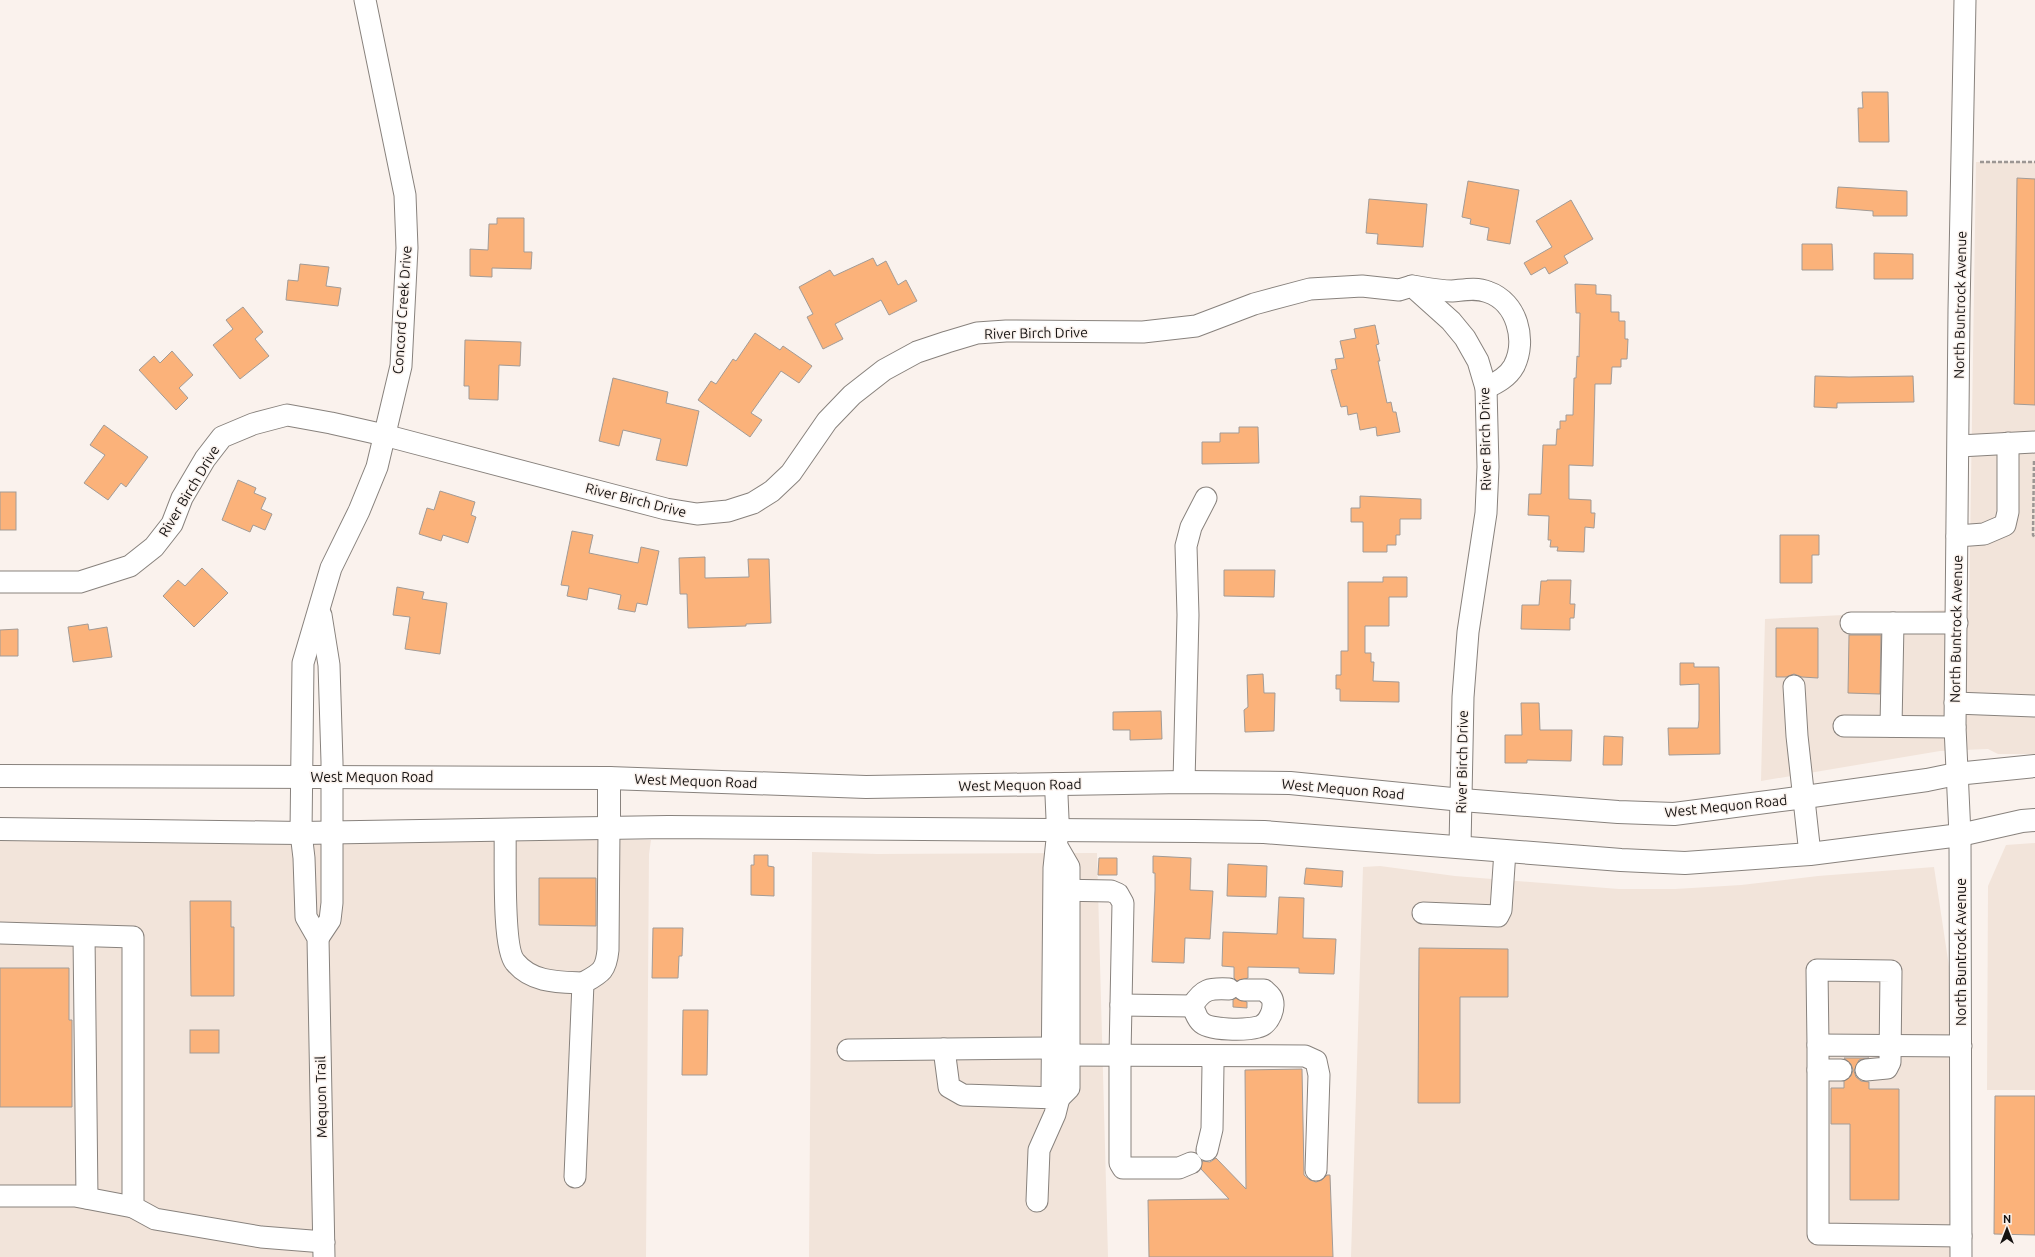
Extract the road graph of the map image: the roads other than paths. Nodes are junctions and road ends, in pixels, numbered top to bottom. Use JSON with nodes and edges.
{"nodes":[{"id":1,"x":365,"y":0,"type":"edge"},
{"id":2,"x":1965,"y":0,"type":"edge"},
{"id":3,"x":1412,"y":286,"type":"junction"},
{"id":4,"x":1486,"y":388,"type":"junction"},
{"id":5,"x":384,"y":436,"type":"junction"},
{"id":6,"x":2035,"y":442,"type":"edge"},
{"id":7,"x":2008,"y":443,"type":"junction"},
{"id":8,"x":1958,"y":446,"type":"junction"},
{"id":9,"x":1206,"y":498,"type":"dead end"},
{"id":10,"x":1958,"y":536,"type":"junction"},
{"id":11,"x":0,"y":582,"type":"edge"},
{"id":12,"x":320,"y":610,"type":"junction"},
{"id":13,"x":1851,"y":623,"type":"dead end"},
{"id":14,"x":1893,"y":623,"type":"junction"},
{"id":15,"x":1957,"y":623,"type":"junction"},
{"id":16,"x":1794,"y":686,"type":"dead end"},
{"id":17,"x":1955,"y":703,"type":"junction"},
{"id":18,"x":2035,"y":706,"type":"edge"},
{"id":19,"x":1844,"y":726,"type":"dead end"},
{"id":20,"x":1891,"y":726,"type":"junction"},
{"id":21,"x":1955,"y":727,"type":"junction"},
{"id":22,"x":2035,"y":766,"type":"edge"},
{"id":23,"x":1956,"y":774,"type":"junction"},
{"id":24,"x":0,"y":776,"type":"edge"},
{"id":25,"x":301,"y":776,"type":"junction"},
{"id":26,"x":332,"y":776,"type":"junction"},
{"id":27,"x":609,"y":778,"type":"junction"},
{"id":28,"x":1184,"y":782,"type":"junction"},
{"id":29,"x":1056,"y":784,"type":"junction"},
{"id":30,"x":1805,"y":797,"type":"junction"},
{"id":31,"x":1462,"y":800,"type":"junction"},
{"id":32,"x":2035,"y":820,"type":"edge"},
{"id":33,"x":0,"y":829,"type":"edge"},
{"id":34,"x":609,"y":829,"type":"junction"},
{"id":35,"x":505,"y":831,"type":"junction"},
{"id":36,"x":302,"y":833,"type":"junction"},
{"id":37,"x":331,"y":833,"type":"junction"},
{"id":38,"x":1960,"y":835,"type":"junction"},
{"id":39,"x":1058,"y":839,"type":"junction"},
{"id":40,"x":1460,"y":847,"type":"junction"},
{"id":41,"x":1505,"y":851,"type":"junction"},
{"id":42,"x":1810,"y":854,"type":"junction"},
{"id":43,"x":1062,"y":890,"type":"junction"},
{"id":44,"x":1423,"y":913,"type":"dead end"},
{"id":45,"x":0,"y":933,"type":"edge"},
{"id":46,"x":84,"y":936,"type":"junction"},
{"id":47,"x":318,"y":938,"type":"junction"},
{"id":48,"x":583,"y":983,"type":"junction"},
{"id":49,"x":1121,"y":1005,"type":"junction"},
{"id":50,"x":1192,"y":1006,"type":"junction"},
{"id":51,"x":1818,"y":1046,"type":"junction"},
{"id":52,"x":1892,"y":1046,"type":"junction"},
{"id":53,"x":1961,"y":1046,"type":"junction"},
{"id":54,"x":944,"y":1049,"type":"junction"},
{"id":55,"x":848,"y":1050,"type":"dead end"},
{"id":56,"x":1058,"y":1053,"type":"junction"},
{"id":57,"x":1120,"y":1055,"type":"junction"},
{"id":58,"x":1210,"y":1057,"type":"junction"},
{"id":59,"x":1818,"y":1070,"type":"junction"},
{"id":60,"x":1841,"y":1070,"type":"dead end"},
{"id":61,"x":1866,"y":1070,"type":"dead end"},
{"id":62,"x":1060,"y":1098,"type":"junction"},
{"id":63,"x":1207,"y":1150,"type":"dead end"},
{"id":64,"x":1191,"y":1163,"type":"dead end"},
{"id":65,"x":1316,"y":1170,"type":"dead end"},
{"id":66,"x":575,"y":1178,"type":"dead end"},
{"id":67,"x":0,"y":1196,"type":"edge"},
{"id":68,"x":87,"y":1198,"type":"junction"},
{"id":69,"x":1037,"y":1201,"type":"dead end"},
{"id":70,"x":133,"y":1207,"type":"junction"},
{"id":71,"x":1961,"y":1236,"type":"junction"},
{"id":72,"x":324,"y":1249,"type":"edge"},
{"id":73,"x":1961,"y":1257,"type":"edge"}],
"edges":[{"from":1,"to":5,"type":"street","name":"Concord Creek Drive"},
{"from":2,"to":8,"type":"street","name":"North Buntrock Avenue"},
{"from":3,"to":4,"type":"street","name":"River Birch Drive"},
{"from":3,"to":4,"type":"street"},
{"from":3,"to":5,"type":"street","name":"River Birch Drive"},
{"from":4,"to":31,"type":"street","name":"River Birch Drive"},
{"from":5,"to":11,"type":"street","name":"River Birch Drive"},
{"from":5,"to":12,"type":"street","name":"Concord Creek Drive"},
{"from":6,"to":7,"type":"street"},
{"from":7,"to":8,"type":"street"},
{"from":7,"to":10,"type":"street"},
{"from":8,"to":10,"type":"street","name":"North Buntrock Avenue"},
{"from":9,"to":28,"type":"street"},
{"from":10,"to":15,"type":"street","name":"North Buntrock Avenue"},
{"from":12,"to":25,"type":"street","name":"Concord Creek Drive"},
{"from":12,"to":26,"type":"street","name":"Concord Creek Drive"},
{"from":13,"to":14,"type":"street"},
{"from":14,"to":15,"type":"street"},
{"from":14,"to":20,"type":"street"},
{"from":15,"to":17,"type":"street","name":"North Buntrock Avenue"},
{"from":16,"to":30,"type":"street"},
{"from":17,"to":18,"type":"street"},
{"from":17,"to":21,"type":"street","name":"North Buntrock Avenue"},
{"from":19,"to":20,"type":"street"},
{"from":20,"to":21,"type":"street"},
{"from":21,"to":23,"type":"street","name":"North Buntrock Avenue"},
{"from":22,"to":23,"type":"main road","name":"West Mequon Road"},
{"from":23,"to":30,"type":"main road","name":"West Mequon Road"},
{"from":23,"to":38,"type":"street","name":"North Buntrock Avenue"},
{"from":24,"to":25,"type":"main road","name":"West Mequon Road"},
{"from":25,"to":26,"type":"main road","name":"West Mequon Road"},
{"from":25,"to":36,"type":"street","name":"Concord Creek Drive"},
{"from":26,"to":27,"type":"main road","name":"West Mequon Road"},
{"from":26,"to":37,"type":"street","name":"Concord Creek Drive"},
{"from":27,"to":29,"type":"main road","name":"West Mequon Road"},
{"from":27,"to":34,"type":"main road"},
{"from":28,"to":29,"type":"main road","name":"West Mequon Road"},
{"from":28,"to":31,"type":"main road","name":"West Mequon Road"},
{"from":29,"to":39,"type":"main road"},
{"from":30,"to":31,"type":"main road","name":"West Mequon Road"},
{"from":30,"to":42,"type":"street"},
{"from":31,"to":40,"type":"street","name":"River Birch Drive"},
{"from":32,"to":38,"type":"main road"},
{"from":33,"to":36,"type":"main road"},
{"from":34,"to":35,"type":"main road"},
{"from":34,"to":39,"type":"main road"},
{"from":34,"to":48,"type":"street"},
{"from":35,"to":37,"type":"main road"},
{"from":35,"to":48,"type":"street"},
{"from":36,"to":37,"type":"main road"},
{"from":36,"to":47,"type":"street","name":"Mequon Trail"},
{"from":37,"to":47,"type":"street"},
{"from":38,"to":42,"type":"main road"},
{"from":38,"to":53,"type":"street","name":"North Buntrock Avenue"},
{"from":39,"to":40,"type":"main road"},
{"from":39,"to":43,"type":"street"},
{"from":40,"to":41,"type":"main road"},
{"from":41,"to":42,"type":"main road"},
{"from":41,"to":44,"type":"street"},
{"from":43,"to":49,"type":"street"},
{"from":43,"to":56,"type":"street"},
{"from":45,"to":46,"type":"street"},
{"from":46,"to":68,"type":"street"},
{"from":46,"to":70,"type":"street"},
{"from":47,"to":72,"type":"street","name":"Mequon Trail"},
{"from":48,"to":66,"type":"street"},
{"from":49,"to":50,"type":"street"},
{"from":49,"to":57,"type":"street"},
{"from":50,"to":50,"type":"street"},
{"from":51,"to":52,"type":"street"},
{"from":51,"to":52,"type":"street"},
{"from":51,"to":59,"type":"street"},
{"from":52,"to":53,"type":"street"},
{"from":52,"to":61,"type":"street"},
{"from":53,"to":71,"type":"street","name":"North Buntrock Avenue"},
{"from":54,"to":55,"type":"street"},
{"from":54,"to":56,"type":"street"},
{"from":54,"to":62,"type":"street"},
{"from":56,"to":57,"type":"street"},
{"from":56,"to":62,"type":"street"},
{"from":57,"to":58,"type":"street"},
{"from":57,"to":64,"type":"street"},
{"from":58,"to":63,"type":"street"},
{"from":58,"to":65,"type":"street"},
{"from":59,"to":60,"type":"street"},
{"from":59,"to":71,"type":"street"},
{"from":62,"to":69,"type":"street"},
{"from":67,"to":68,"type":"street"},
{"from":68,"to":70,"type":"street"},
{"from":70,"to":72,"type":"street"},
{"from":71,"to":73,"type":"street","name":"North Buntrock Avenue"}]}
